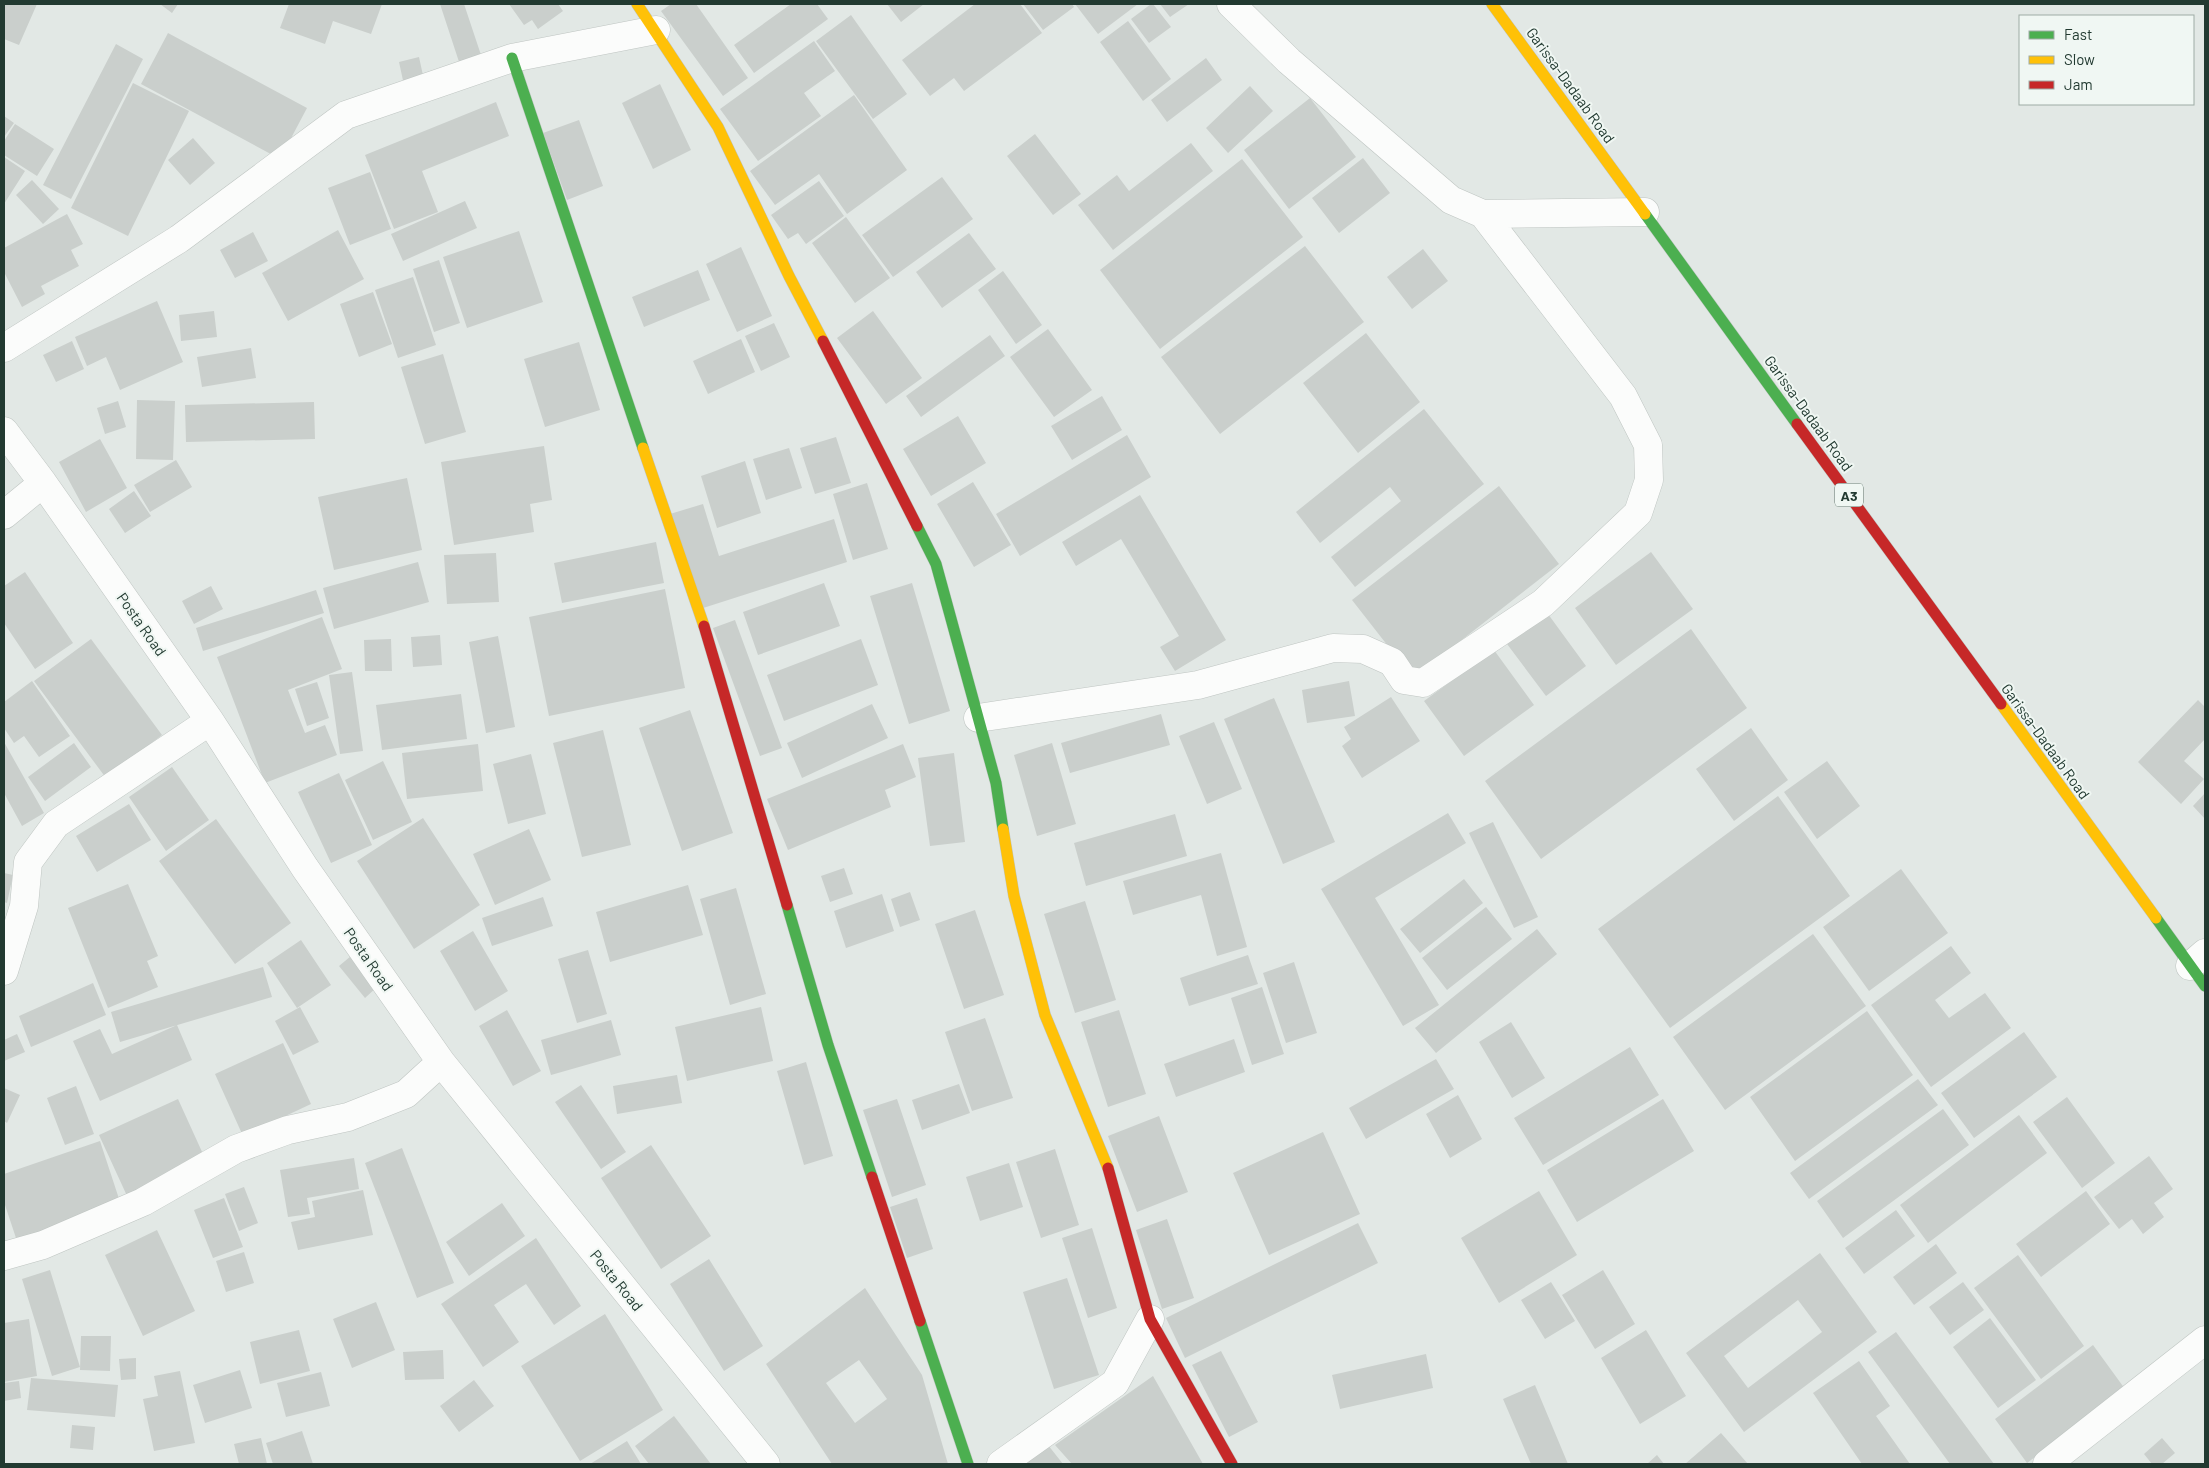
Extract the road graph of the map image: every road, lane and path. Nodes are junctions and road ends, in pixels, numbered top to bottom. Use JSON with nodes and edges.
{"nodes":[{"id":1,"x":637,"y":4,"type":"edge"},
{"id":2,"x":1231,"y":4,"type":"edge"},
{"id":3,"x":1492,"y":4,"type":"edge"},
{"id":4,"x":656,"y":30,"type":"junction"},
{"id":5,"x":512,"y":58,"type":"junction"},
{"id":6,"x":1645,"y":212,"type":"junction"},
{"id":7,"x":1483,"y":214,"type":"junction"},
{"id":8,"x":4,"y":348,"type":"edge"},
{"id":9,"x":4,"y":432,"type":"edge"},
{"id":10,"x":43,"y":483,"type":"junction"},
{"id":11,"x":4,"y":515,"type":"edge"},
{"id":12,"x":978,"y":718,"type":"junction"},
{"id":13,"x":210,"y":720,"type":"junction"},
{"id":14,"x":2200,"y":968,"type":"edge"},
{"id":15,"x":4,"y":971,"type":"edge"},
{"id":16,"x":441,"y":1062,"type":"junction"},
{"id":17,"x":4,"y":1256,"type":"edge"},
{"id":18,"x":1150,"y":1319,"type":"junction"},
{"id":19,"x":2205,"y":1340,"type":"edge"},
{"id":20,"x":766,"y":1464,"type":"edge"},
{"id":21,"x":968,"y":1464,"type":"edge"},
{"id":22,"x":1001,"y":1464,"type":"edge"},
{"id":23,"x":1232,"y":1464,"type":"edge"},
{"id":24,"x":2047,"y":1464,"type":"edge"}],
"edges":[{"from":1,"to":4,"type":"main road"},
{"from":2,"to":7,"type":"street"},
{"from":3,"to":6,"type":"main road","name":"Garissa-Dadaab Road","number":"A3"},
{"from":4,"to":5,"type":"street"},
{"from":4,"to":12,"type":"main road"},
{"from":5,"to":8,"type":"street"},
{"from":5,"to":21,"type":"main road"},
{"from":6,"to":7,"type":"street"},
{"from":6,"to":14,"type":"main road","name":"Garissa-Dadaab Road","number":"A3"},
{"from":7,"to":12,"type":"street"},
{"from":9,"to":10,"type":"street","name":"Posta Road"},
{"from":10,"to":11,"type":"street"},
{"from":10,"to":13,"type":"street","name":"Posta Road"},
{"from":12,"to":18,"type":"main road"},
{"from":13,"to":15,"type":"street"},
{"from":13,"to":16,"type":"street","name":"Posta Road"},
{"from":16,"to":17,"type":"street"},
{"from":16,"to":20,"type":"street","name":"Posta Road"},
{"from":18,"to":22,"type":"street"},
{"from":18,"to":23,"type":"main road"},
{"from":19,"to":24,"type":"street"}]}
